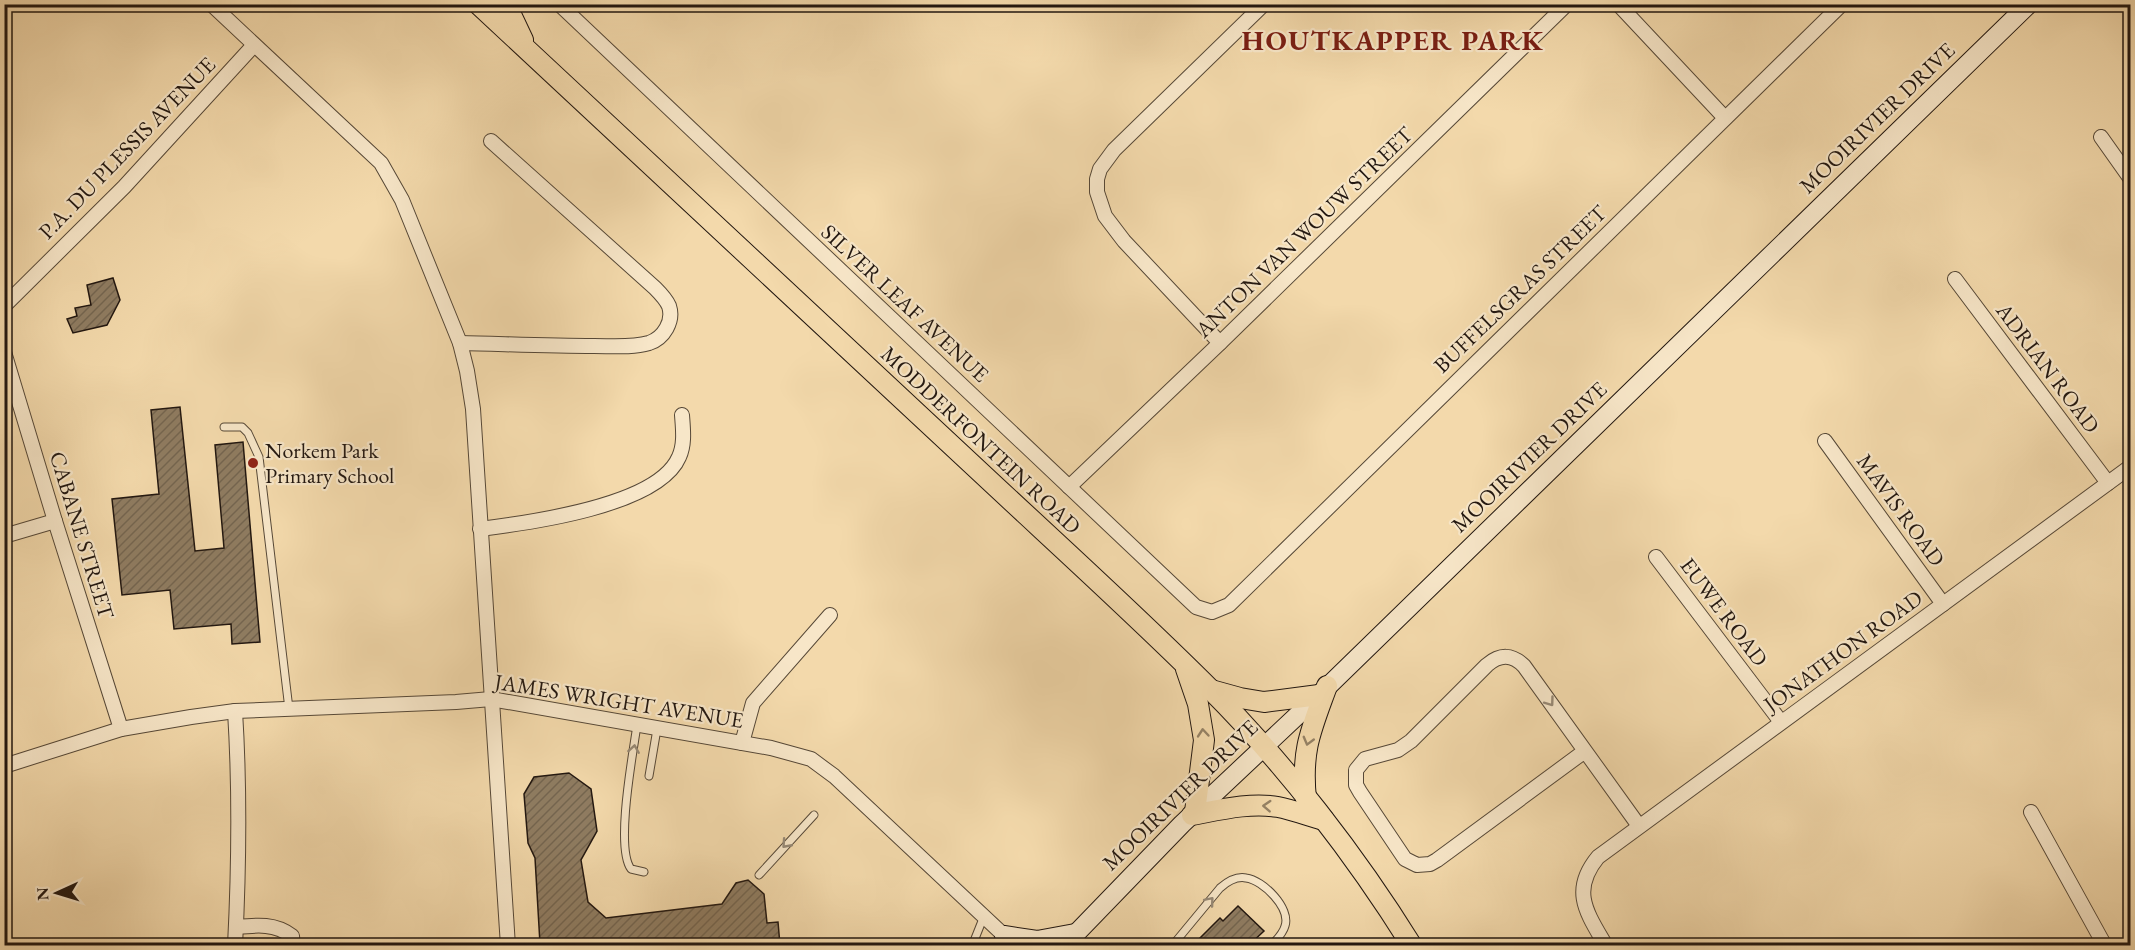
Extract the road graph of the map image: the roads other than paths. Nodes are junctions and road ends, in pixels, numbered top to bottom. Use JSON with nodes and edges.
{"nodes":[{"id":1,"x":211,"y":4,"type":"edge"},
{"id":2,"x":478,"y":4,"type":"edge"},
{"id":3,"x":506,"y":4,"type":"edge"},
{"id":4,"x":559,"y":4,"type":"edge"},
{"id":5,"x":1264,"y":4,"type":"edge"},
{"id":6,"x":1567,"y":4,"type":"edge"},
{"id":7,"x":1617,"y":4,"type":"edge"},
{"id":8,"x":1842,"y":4,"type":"edge"},
{"id":9,"x":2029,"y":4,"type":"edge"},
{"id":10,"x":254,"y":45,"type":"junction"},
{"id":11,"x":529,"y":53,"type":"junction"},
{"id":12,"x":1725,"y":118,"type":"junction"},
{"id":13,"x":2101,"y":137,"type":"dead end"},
{"id":14,"x":491,"y":141,"type":"dead end"},
{"id":15,"x":2130,"y":178,"type":"edge"},
{"id":16,"x":1955,"y":279,"type":"dead end"},
{"id":17,"x":4,"y":306,"type":"edge"},
{"id":18,"x":460,"y":343,"type":"junction"},
{"id":19,"x":1220,"y":343,"type":"junction"},
{"id":20,"x":4,"y":352,"type":"edge"},
{"id":21,"x":682,"y":416,"type":"dead end"},
{"id":22,"x":224,"y":427,"type":"dead end"},
{"id":23,"x":1825,"y":441,"type":"dead end"},
{"id":24,"x":2130,"y":467,"type":"edge"},
{"id":25,"x":2108,"y":483,"type":"junction"},
{"id":26,"x":1069,"y":487,"type":"junction"},
{"id":27,"x":55,"y":521,"type":"junction"},
{"id":28,"x":480,"y":529,"type":"junction"},
{"id":29,"x":4,"y":536,"type":"edge"},
{"id":30,"x":1656,"y":557,"type":"dead end"},
{"id":31,"x":1943,"y":604,"type":"junction"},
{"id":32,"x":1229,"y":605,"type":"joint"},
{"id":33,"x":830,"y":615,"type":"dead end"},
{"id":34,"x":1186,"y":666,"type":"junction"},
{"id":35,"x":1211,"y":690,"type":"junction"},
{"id":36,"x":1323,"y":691,"type":"junction"},
{"id":37,"x":491,"y":699,"type":"junction"},
{"id":38,"x":289,"y":709,"type":"junction"},
{"id":39,"x":235,"y":711,"type":"junction"},
{"id":40,"x":1781,"y":722,"type":"junction"},
{"id":41,"x":637,"y":725,"type":"junction"},
{"id":42,"x":121,"y":729,"type":"junction"},
{"id":43,"x":657,"y":729,"type":"junction"},
{"id":44,"x":742,"y":743,"type":"junction"},
{"id":45,"x":1262,"y":747,"type":"junction"},
{"id":46,"x":1585,"y":751,"type":"junction"},
{"id":47,"x":4,"y":766,"type":"edge"},
{"id":48,"x":649,"y":776,"type":"dead end"},
{"id":49,"x":1306,"y":799,"type":"junction"},
{"id":50,"x":2031,"y":812,"type":"dead end"},
{"id":51,"x":1193,"y":814,"type":"junction"},
{"id":52,"x":814,"y":815,"type":"dead end"},
{"id":53,"x":1324,"y":820,"type":"junction"},
{"id":54,"x":1639,"y":826,"type":"junction"},
{"id":55,"x":644,"y":872,"type":"dead end"},
{"id":56,"x":759,"y":875,"type":"dead end"},
{"id":57,"x":984,"y":916,"type":"junction"},
{"id":58,"x":236,"y":927,"type":"junction"},
{"id":59,"x":1070,"y":939,"type":"edge"},
{"id":60,"x":1011,"y":942,"type":"edge"},
{"id":61,"x":235,"y":945,"type":"edge"},
{"id":62,"x":293,"y":945,"type":"edge"},
{"id":63,"x":507,"y":945,"type":"edge"},
{"id":64,"x":972,"y":945,"type":"edge"},
{"id":65,"x":1172,"y":945,"type":"edge"},
{"id":66,"x":1271,"y":945,"type":"edge"},
{"id":67,"x":1412,"y":945,"type":"edge"},
{"id":68,"x":1606,"y":945,"type":"edge"},
{"id":69,"x":2105,"y":945,"type":"edge"}],
"edges":[{"from":1,"to":10,"type":"street"},
{"from":2,"to":11,"type":"main road","name":"MODDERFONTEIN ROAD"},
{"from":3,"to":11,"type":"main road"},
{"from":4,"to":26,"type":"street","name":"SILVER LEAF AVENUE"},
{"from":5,"to":19,"type":"street"},
{"from":6,"to":19,"type":"street","name":"ANTON VAN WOUW STREET"},
{"from":7,"to":12,"type":"street"},
{"from":8,"to":12,"type":"street","name":"BUFFELSGRAS STREET"},
{"from":9,"to":36,"type":"street","name":"MOOIRIVIER DRIVE"},
{"from":10,"to":17,"type":"street","name":"P.A. DU PLESSIS AVENUE"},
{"from":10,"to":18,"type":"street"},
{"from":11,"to":34,"type":"main road","name":"MODDERFONTEIN ROAD"},
{"from":12,"to":32,"type":"street","name":"BUFFELSGRAS STREET"},
{"from":13,"to":15,"type":"street"},
{"from":14,"to":18,"type":"street"},
{"from":16,"to":25,"type":"street","name":"ADRIAN ROAD"},
{"from":18,"to":28,"type":"street"},
{"from":19,"to":26,"type":"street","name":"ANTON VAN WOUW STREET"},
{"from":20,"to":27,"type":"street","name":"CABANE STREET"},
{"from":21,"to":28,"type":"street"},
{"from":22,"to":38,"type":"lane"},
{"from":23,"to":31,"type":"street","name":"MAVIS ROAD"},
{"from":24,"to":25,"type":"street","name":"JONATHON ROAD"},
{"from":25,"to":31,"type":"street","name":"JONATHON ROAD"},
{"from":26,"to":32,"type":"street","name":"SILVER LEAF AVENUE"},
{"from":27,"to":29,"type":"street"},
{"from":27,"to":42,"type":"street","name":"CABANE STREET"},
{"from":28,"to":37,"type":"street"},
{"from":30,"to":40,"type":"street","name":"EUWE ROAD"},
{"from":31,"to":40,"type":"street","name":"JONATHON ROAD"},
{"from":33,"to":44,"type":"street"},
{"from":34,"to":35,"type":"main road","name":"MODDERFONTEIN ROAD"},
{"from":51,"to":34,"type":"main road","one_way":true},
{"from":35,"to":36,"type":"main road"},
{"from":35,"to":45,"type":"main road","name":"MODDERFONTEIN ROAD"},
{"from":36,"to":45,"type":"street","name":"MOOIRIVIER DRIVE"},
{"from":36,"to":49,"type":"main road","one_way":true},
{"from":37,"to":38,"type":"street","name":"JAMES WRIGHT AVENUE"},
{"from":37,"to":41,"type":"street","name":"JAMES WRIGHT AVENUE"},
{"from":37,"to":63,"type":"street"},
{"from":38,"to":39,"type":"street","name":"JAMES WRIGHT AVENUE"},
{"from":39,"to":42,"type":"street","name":"JAMES WRIGHT AVENUE"},
{"from":39,"to":58,"type":"street"},
{"from":40,"to":54,"type":"street","name":"JONATHON ROAD"},
{"from":41,"to":43,"type":"street","name":"JAMES WRIGHT AVENUE"},
{"from":55,"to":41,"type":"lane","one_way":true},
{"from":42,"to":47,"type":"street","name":"JAMES WRIGHT AVENUE"},
{"from":43,"to":44,"type":"street","name":"JAMES WRIGHT AVENUE"},
{"from":43,"to":48,"type":"lane"},
{"from":44,"to":57,"type":"street","name":"JAMES WRIGHT AVENUE"},
{"from":45,"to":49,"type":"main road","name":"MODDERFONTEIN ROAD"},
{"from":45,"to":51,"type":"street","name":"MOOIRIVIER DRIVE"},
{"from":46,"to":46,"type":"street","one_way":true},
{"from":46,"to":54,"type":"street"},
{"from":49,"to":53,"type":"main road","name":"MODDERFONTEIN ROAD"},
{"from":50,"to":69,"type":"street"},
{"from":53,"to":51,"type":"main road","one_way":true},
{"from":51,"to":59,"type":"street","name":"MOOIRIVIER DRIVE"},
{"from":52,"to":56,"type":"lane","one_way":true},
{"from":53,"to":67,"type":"main road","name":"MODDERFONTEIN ROAD"},
{"from":54,"to":68,"type":"street","name":"JONATHON ROAD"},
{"from":57,"to":60,"type":"street","name":"JAMES WRIGHT AVENUE"},
{"from":57,"to":64,"type":"lane"},
{"from":58,"to":61,"type":"street"},
{"from":58,"to":62,"type":"street"},
{"from":59,"to":60,"type":"street"},
{"from":65,"to":66,"type":"lane","one_way":true}]}
